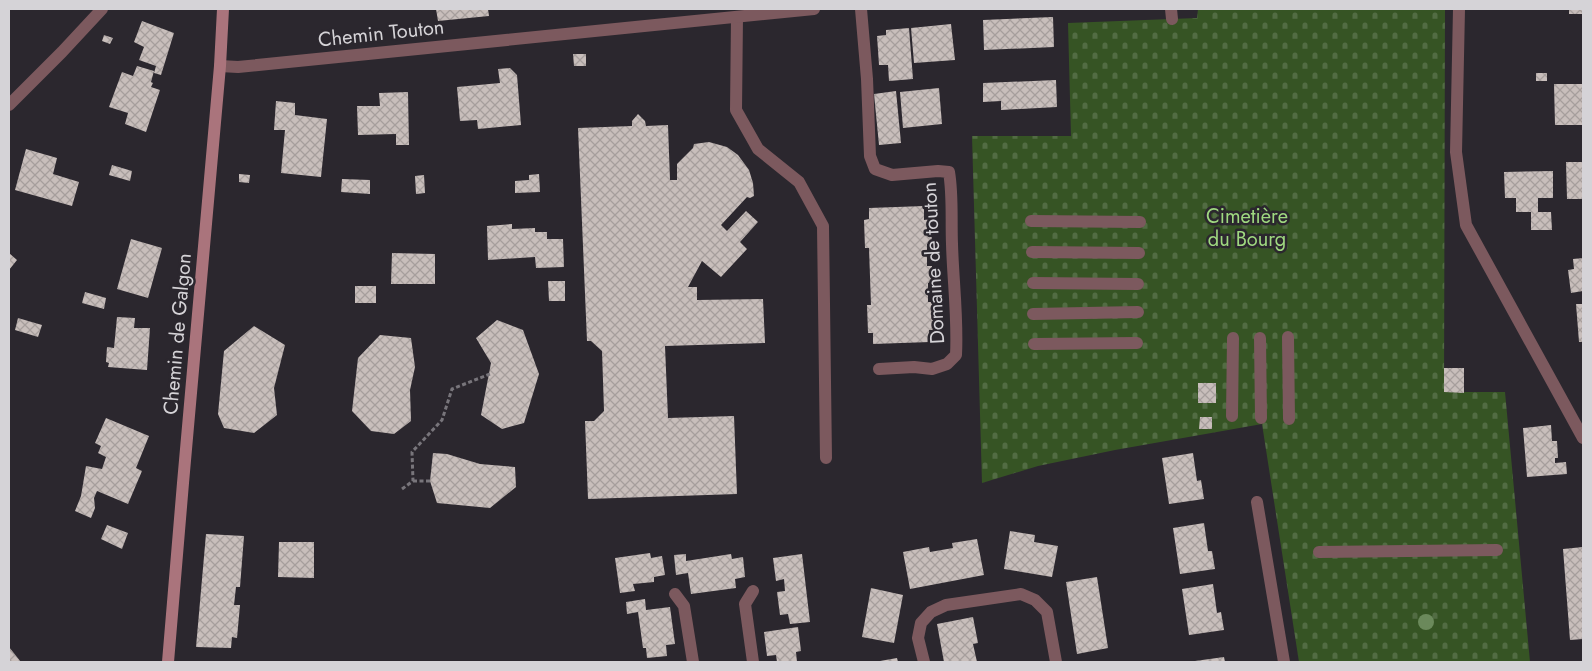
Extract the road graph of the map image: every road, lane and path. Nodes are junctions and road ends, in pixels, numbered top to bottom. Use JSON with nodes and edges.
{"nodes":[{"id":1,"x":102,"y":9,"type":"edge"},
{"id":2,"x":223,"y":9,"type":"edge"},
{"id":3,"x":814,"y":9,"type":"edge"},
{"id":4,"x":860,"y":9,"type":"edge"},
{"id":5,"x":1459,"y":9,"type":"edge"},
{"id":6,"x":737,"y":17,"type":"junction"},
{"id":7,"x":220,"y":66,"type":"junction"},
{"id":8,"x":9,"y":105,"type":"edge"},
{"id":9,"x":1031,"y":221,"type":"dead end"},
{"id":10,"x":1140,"y":222,"type":"dead end"},
{"id":11,"x":1032,"y":252,"type":"dead end"},
{"id":12,"x":1139,"y":253,"type":"dead end"},
{"id":13,"x":1032,"y":283,"type":"dead end"},
{"id":14,"x":1138,"y":284,"type":"dead end"},
{"id":15,"x":1138,"y":312,"type":"dead end"},
{"id":16,"x":1033,"y":314,"type":"dead end"},
{"id":17,"x":1288,"y":337,"type":"dead end"},
{"id":18,"x":1233,"y":338,"type":"dead end"},
{"id":19,"x":1260,"y":338,"type":"dead end"},
{"id":20,"x":1138,"y":343,"type":"dead end"},
{"id":21,"x":1034,"y":344,"type":"dead end"},
{"id":22,"x":879,"y":369,"type":"dead end"},
{"id":23,"x":490,"y":374,"type":"dead end"},
{"id":24,"x":1232,"y":416,"type":"dead end"},
{"id":25,"x":1261,"y":418,"type":"dead end"},
{"id":26,"x":1289,"y":419,"type":"dead end"},
{"id":27,"x":1583,"y":438,"type":"edge"},
{"id":28,"x":826,"y":458,"type":"dead end"},
{"id":29,"x":430,"y":480,"type":"dead end"},
{"id":30,"x":413,"y":481,"type":"junction"},
{"id":31,"x":402,"y":489,"type":"dead end"},
{"id":32,"x":1257,"y":502,"type":"dead end"},
{"id":33,"x":1497,"y":550,"type":"dead end"},
{"id":34,"x":1319,"y":552,"type":"dead end"},
{"id":35,"x":753,"y":592,"type":"dead end"},
{"id":36,"x":675,"y":594,"type":"dead end"},
{"id":37,"x":168,"y":662,"type":"edge"},
{"id":38,"x":693,"y":662,"type":"edge"},
{"id":39,"x":753,"y":662,"type":"edge"},
{"id":40,"x":924,"y":662,"type":"edge"},
{"id":41,"x":1056,"y":662,"type":"edge"},
{"id":42,"x":1284,"y":662,"type":"edge"}],
"edges":[{"from":1,"to":8,"type":"street"},
{"from":2,"to":7,"type":"main road","name":"Chemin de Galgon"},
{"from":3,"to":6,"type":"street","name":"Chemin Touton"},
{"from":4,"to":22,"type":"street","name":"Domaine de touton"},
{"from":5,"to":27,"type":"street"},
{"from":6,"to":7,"type":"street","name":"Chemin Touton"},
{"from":6,"to":28,"type":"street"},
{"from":7,"to":37,"type":"main road","name":"Chemin de Galgon"},
{"from":9,"to":10,"type":"street"},
{"from":11,"to":12,"type":"street"},
{"from":13,"to":14,"type":"street"},
{"from":15,"to":16,"type":"street"},
{"from":17,"to":26,"type":"street"},
{"from":18,"to":24,"type":"street"},
{"from":19,"to":25,"type":"street"},
{"from":20,"to":21,"type":"street"},
{"from":23,"to":30,"type":"path"},
{"from":29,"to":30,"type":"path"},
{"from":30,"to":31,"type":"path"},
{"from":32,"to":42,"type":"street"},
{"from":33,"to":34,"type":"street"},
{"from":35,"to":39,"type":"street"},
{"from":36,"to":38,"type":"street"},
{"from":40,"to":41,"type":"street"}]}
